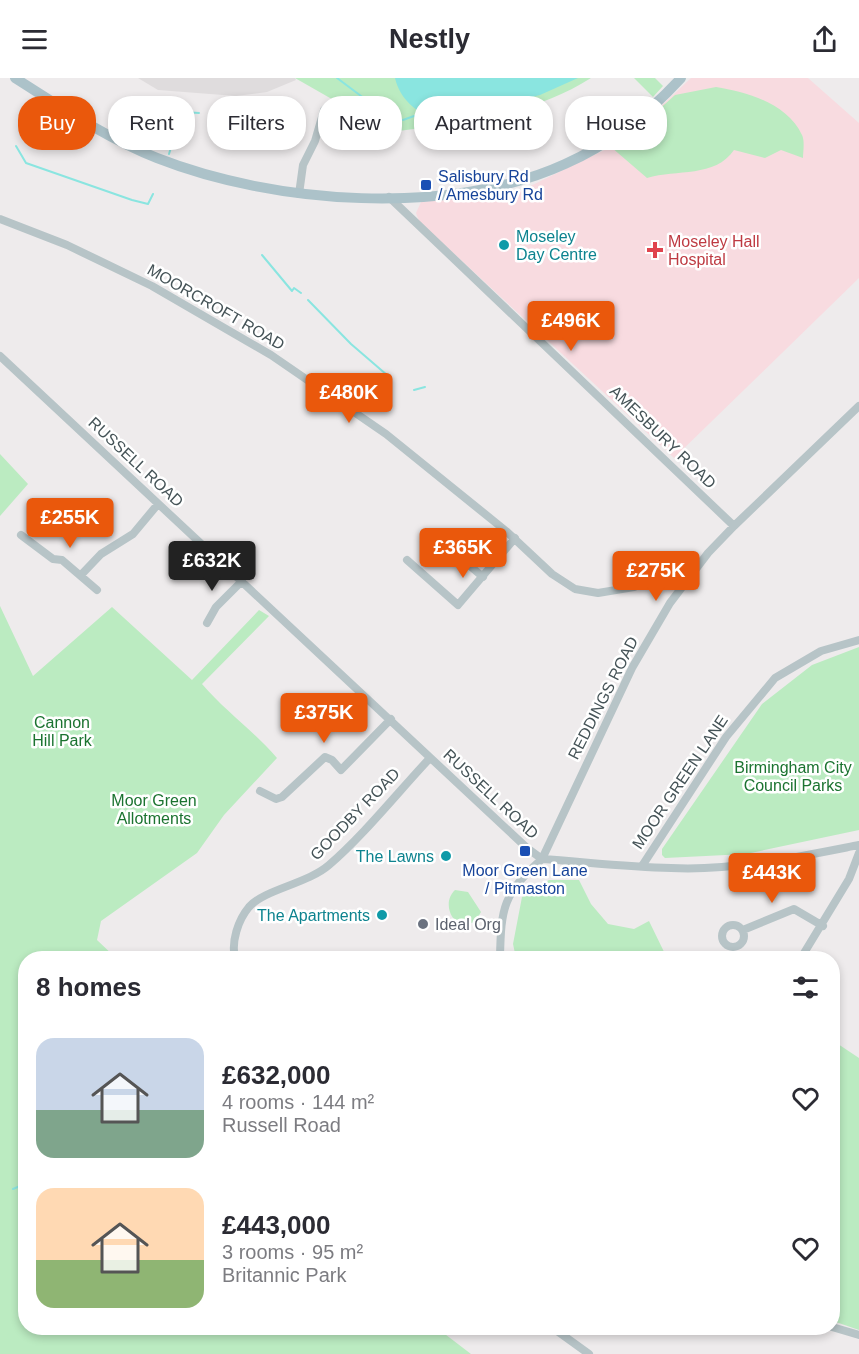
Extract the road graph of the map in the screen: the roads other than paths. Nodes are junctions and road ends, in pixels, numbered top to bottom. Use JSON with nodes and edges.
{"nodes":[{"id":1,"x":15,"y":78,"type":"edge"},
{"id":2,"x":681,"y":78,"type":"edge"},
{"id":3,"x":318,"y":131,"type":"edge"},
{"id":4,"x":299,"y":194,"type":"junction"},
{"id":5,"x":389,"y":197,"type":"junction"},
{"id":6,"x":0,"y":219,"type":"edge"},
{"id":7,"x":0,"y":356,"type":"edge"},
{"id":8,"x":859,"y":406,"type":"edge"},
{"id":9,"x":158,"y":504,"type":"junction"},
{"id":10,"x":734,"y":526,"type":"junction"},
{"id":11,"x":21,"y":536,"type":"dead end"},
{"id":12,"x":515,"y":538,"type":"junction"},
{"id":13,"x":441,"y":541,"type":"dead end"},
{"id":14,"x":407,"y":560,"type":"dead end"},
{"id":15,"x":81,"y":575,"type":"junction"},
{"id":16,"x":483,"y":577,"type":"junction"},
{"id":17,"x":690,"y":577,"type":"junction"},
{"id":18,"x":242,"y":581,"type":"junction"},
{"id":19,"x":97,"y":590,"type":"dead end"},
{"id":20,"x":207,"y":623,"type":"dead end"},
{"id":21,"x":859,"y":640,"type":"edge"},
{"id":22,"x":390,"y":719,"type":"junction"},
{"id":23,"x":430,"y":758,"type":"junction"},
{"id":24,"x":260,"y":791,"type":"dead end"},
{"id":25,"x":859,"y":845,"type":"edge"},
{"id":26,"x":859,"y":853,"type":"edge"},
{"id":27,"x":542,"y":859,"type":"junction"},
{"id":28,"x":642,"y":866,"type":"junction"},
{"id":29,"x":822,"y":925,"type":"junction"},
{"id":30,"x":743,"y":930,"type":"dead end"},
{"id":31,"x":236,"y":951,"type":"edge"},
{"id":32,"x":500,"y":951,"type":"edge"},
{"id":33,"x":805,"y":951,"type":"edge"},
{"id":34,"x":840,"y":1329,"type":"edge"},
{"id":35,"x":563,"y":1335,"type":"edge"},
{"id":36,"x":859,"y":1335,"type":"edge"},
{"id":37,"x":589,"y":1354,"type":"edge"}],
"edges":[{"from":1,"to":4,"type":"main road"},
{"from":2,"to":5,"type":"main road"},
{"from":3,"to":4,"type":"street"},
{"from":4,"to":5,"type":"main road"},
{"from":5,"to":10,"type":"street","name":"AMESBURY ROAD"},
{"from":6,"to":12,"type":"street","name":"MOORCROFT ROAD"},
{"from":7,"to":9,"type":"street","name":"RUSSELL ROAD"},
{"from":8,"to":10,"type":"street","name":"REDDINGS ROAD"},
{"from":9,"to":15,"type":"street"},
{"from":9,"to":18,"type":"street","name":"RUSSELL ROAD"},
{"from":10,"to":17,"type":"street","name":"REDDINGS ROAD"},
{"from":11,"to":15,"type":"street"},
{"from":12,"to":16,"type":"street"},
{"from":12,"to":17,"type":"street","name":"MOORCROFT ROAD"},
{"from":13,"to":16,"type":"street"},
{"from":14,"to":16,"type":"street"},
{"from":15,"to":19,"type":"street"},
{"from":17,"to":27,"type":"street","name":"REDDINGS ROAD"},
{"from":18,"to":20,"type":"street"},
{"from":18,"to":22,"type":"street","name":"RUSSELL ROAD"},
{"from":21,"to":28,"type":"street","name":"MOOR GREEN LANE"},
{"from":22,"to":23,"type":"street","name":"RUSSELL ROAD"},
{"from":22,"to":24,"type":"street"},
{"from":23,"to":27,"type":"street","name":"RUSSELL ROAD"},
{"from":23,"to":31,"type":"street","name":"GOODBY ROAD"},
{"from":25,"to":28,"type":"street"},
{"from":26,"to":29,"type":"street"},
{"from":27,"to":28,"type":"street","name":"MOOR GREEN LANE"},
{"from":27,"to":32,"type":"street"},
{"from":29,"to":30,"type":"street"},
{"from":29,"to":33,"type":"street"},
{"from":34,"to":36,"type":"street"},
{"from":35,"to":37,"type":"street"}]}
